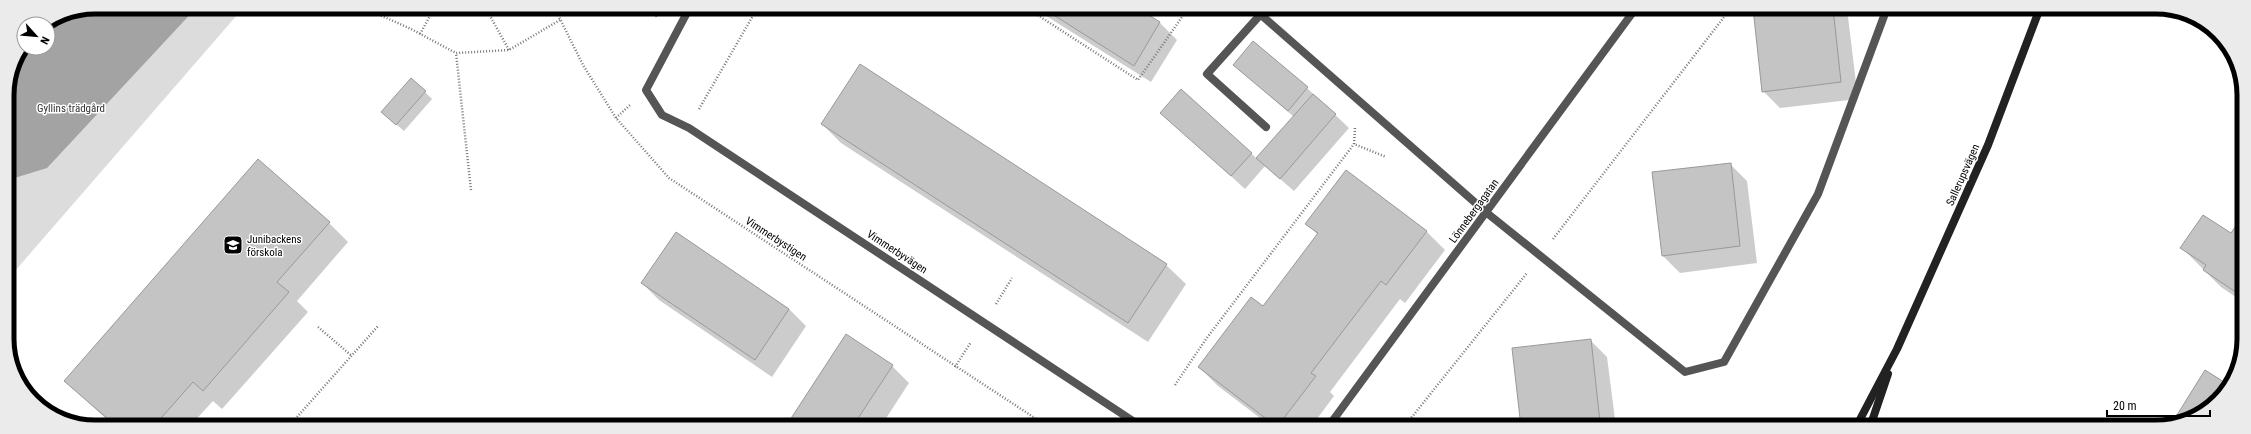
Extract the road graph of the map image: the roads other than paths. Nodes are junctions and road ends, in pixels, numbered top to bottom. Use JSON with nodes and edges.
{"nodes":[{"id":1,"x":686,"y":14,"type":"edge"},
{"id":2,"x":1631,"y":14,"type":"edge"},
{"id":3,"x":1885,"y":14,"type":"edge"},
{"id":4,"x":2038,"y":14,"type":"edge"},
{"id":5,"x":1260,"y":15,"type":"joint"},
{"id":6,"x":1266,"y":126,"type":"dead end"},
{"id":7,"x":1487,"y":213,"type":"junction"},
{"id":8,"x":1897,"y":349,"type":"junction"},
{"id":9,"x":1133,"y":420,"type":"edge"},
{"id":10,"x":1333,"y":420,"type":"edge"},
{"id":11,"x":1860,"y":420,"type":"edge"},
{"id":12,"x":1872,"y":420,"type":"edge"}],
"edges":[{"from":1,"to":9,"type":"street","name":"Vimmerbyvägen"},
{"from":2,"to":7,"type":"street","name":"Lönnebergagatan"},
{"from":3,"to":7,"type":"street"},
{"from":4,"to":8,"type":"main road","name":"Sallerupsvägen"},
{"from":5,"to":6,"type":"street"},
{"from":5,"to":7,"type":"street"},
{"from":7,"to":10,"type":"street","name":"Lönnebergagatan"},
{"from":8,"to":11,"type":"main road","name":"Sallerupsvägen"},
{"from":8,"to":12,"type":"main road","name":"Sallerupsvägen"}]}
